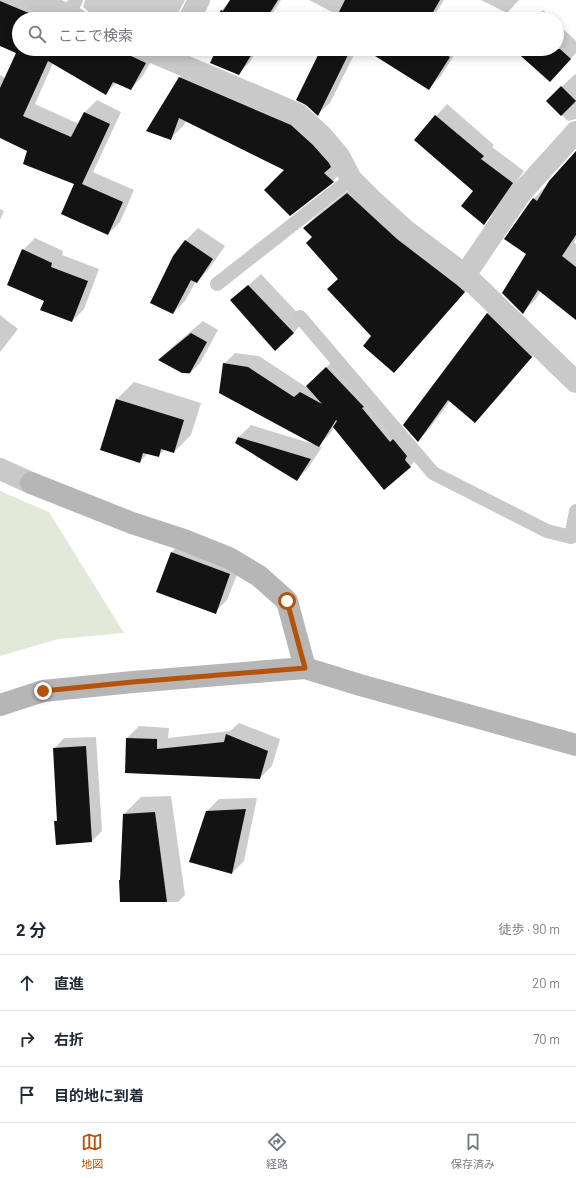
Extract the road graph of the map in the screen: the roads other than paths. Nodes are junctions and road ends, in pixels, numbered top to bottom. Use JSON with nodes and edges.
{"nodes":[{"id":1,"x":35,"y":0,"type":"edge"},
{"id":2,"x":199,"y":0,"type":"edge"},
{"id":3,"x":74,"y":11,"type":"edge"},
{"id":4,"x":193,"y":12,"type":"edge"},
{"id":5,"x":174,"y":56,"type":"edge"},
{"id":6,"x":576,"y":132,"type":"edge"},
{"id":7,"x":351,"y":179,"type":"junction"},
{"id":8,"x":465,"y":275,"type":"junction"},
{"id":9,"x":217,"y":284,"type":"dead end"},
{"id":10,"x":300,"y":317,"type":"dead end"},
{"id":11,"x":576,"y":382,"type":"edge"},
{"id":12,"x":0,"y":469,"type":"edge"},
{"id":13,"x":576,"y":511,"type":"edge"},
{"id":14,"x":305,"y":668,"type":"junction"},
{"id":15,"x":0,"y":705,"type":"edge"},
{"id":16,"x":576,"y":745,"type":"edge"}],
"edges":[{"from":1,"to":3,"type":"street"},
{"from":2,"to":4,"type":"street"},
{"from":5,"to":7,"type":"street"},
{"from":6,"to":8,"type":"street"},
{"from":7,"to":8,"type":"street"},
{"from":7,"to":9,"type":"lane"},
{"from":8,"to":11,"type":"street"},
{"from":10,"to":13,"type":"lane"},
{"from":12,"to":14,"type":"street"},
{"from":14,"to":15,"type":"street"},
{"from":14,"to":16,"type":"street"}]}
